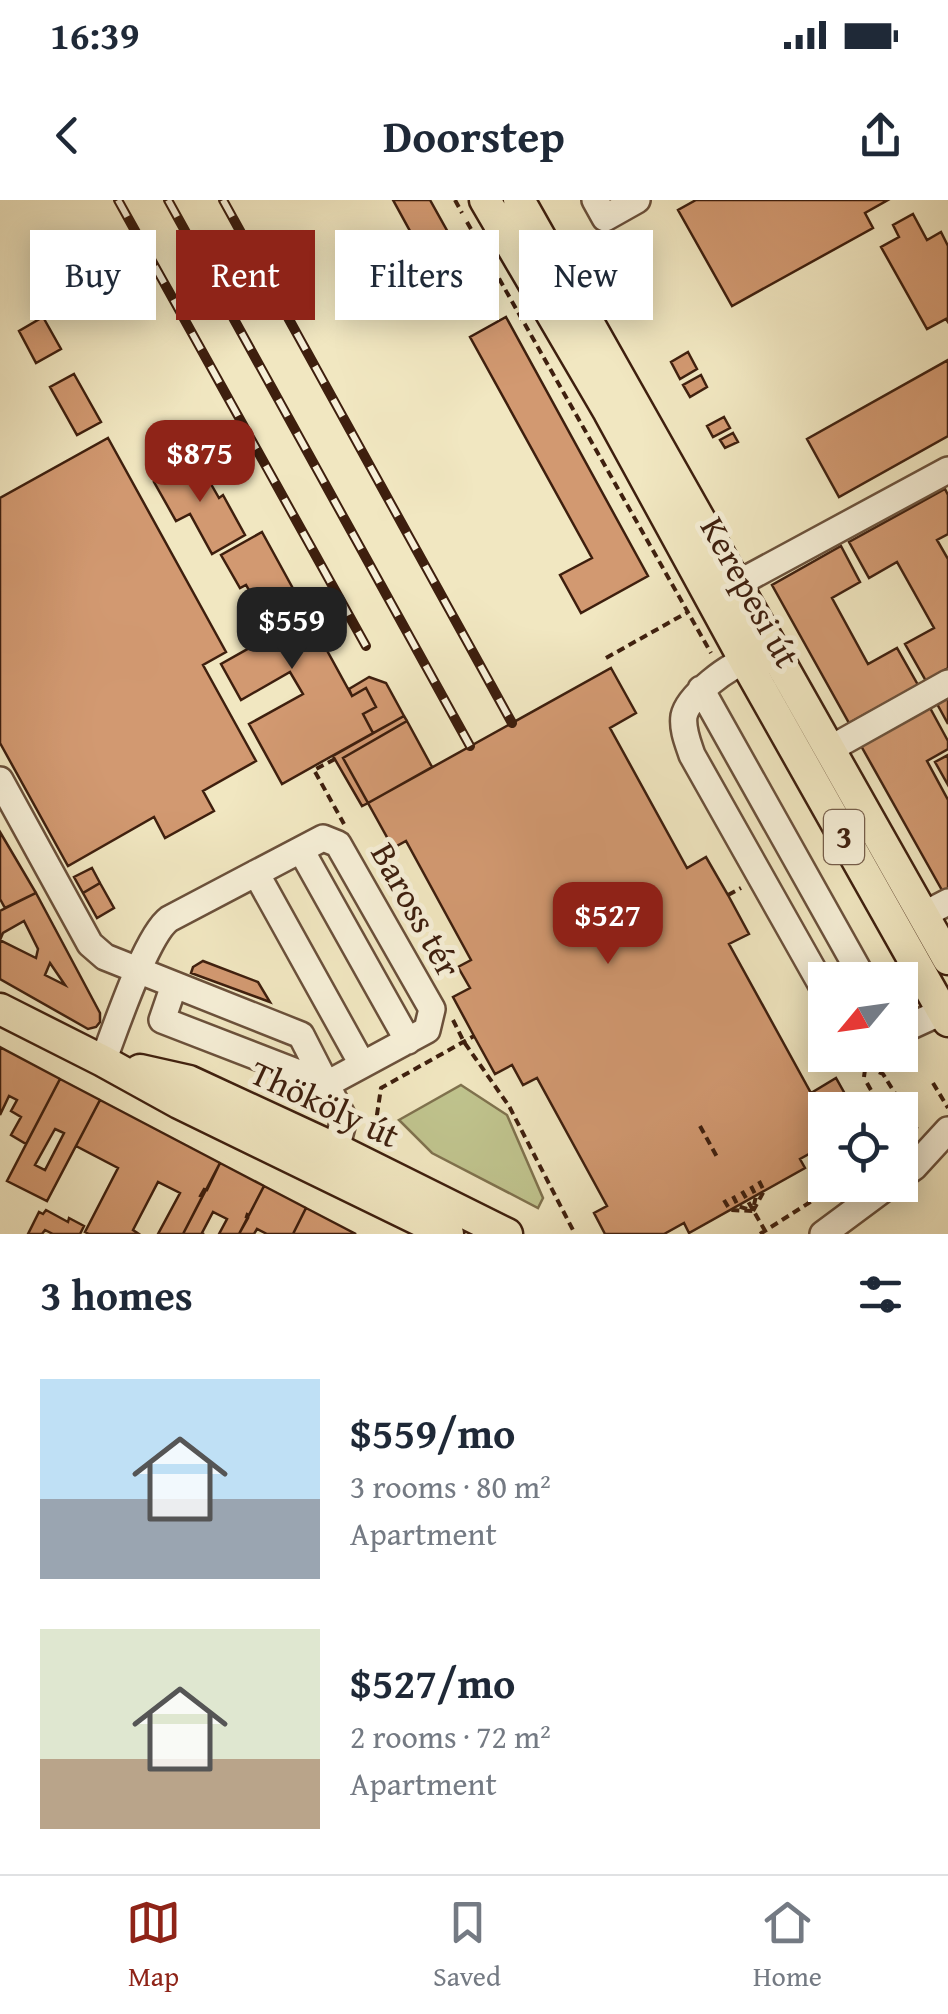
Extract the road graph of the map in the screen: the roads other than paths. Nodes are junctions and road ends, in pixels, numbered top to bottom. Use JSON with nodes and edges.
{"nodes":[{"id":1,"x":485,"y":200,"type":"edge"},
{"id":2,"x":595,"y":200,"type":"edge"},
{"id":3,"x":637,"y":200,"type":"edge"},
{"id":4,"x":525,"y":202,"type":"edge"},
{"id":5,"x":948,"y":470,"type":"edge"},
{"id":6,"x":696,"y":570,"type":"junction"},
{"id":7,"x":737,"y":584,"type":"junction"},
{"id":8,"x":734,"y":668,"type":"junction"},
{"id":9,"x":790,"y":677,"type":"junction"},
{"id":10,"x":948,"y":683,"type":"edge"},
{"id":11,"x":701,"y":689,"type":"junction"},
{"id":12,"x":830,"y":749,"type":"junction"},
{"id":13,"x":0,"y":780,"type":"edge"},
{"id":14,"x":301,"y":850,"type":"junction"},
{"id":15,"x":256,"y":873,"type":"junction"},
{"id":16,"x":936,"y":908,"type":"edge"},
{"id":17,"x":948,"y":959,"type":"edge"},
{"id":18,"x":809,"y":962,"type":"edge"},
{"id":19,"x":854,"y":962,"type":"edge"},
{"id":20,"x":138,"y":971,"type":"junction"},
{"id":21,"x":174,"y":986,"type":"junction"},
{"id":22,"x":0,"y":1009,"type":"edge"},
{"id":23,"x":946,"y":1014,"type":"edge"},
{"id":24,"x":918,"y":1024,"type":"edge"},
{"id":25,"x":408,"y":1040,"type":"junction"},
{"id":26,"x":103,"y":1060,"type":"junction"},
{"id":27,"x":362,"y":1064,"type":"junction"},
{"id":28,"x":327,"y":1084,"type":"junction"},
{"id":29,"x":948,"y":1130,"type":"edge"},
{"id":30,"x":324,"y":1158,"type":"junction"},
{"id":31,"x":918,"y":1160,"type":"edge"},
{"id":32,"x":866,"y":1202,"type":"edge"},
{"id":33,"x":399,"y":1223,"type":"edge"},
{"id":34,"x":448,"y":1234,"type":"edge"},
{"id":35,"x":507,"y":1234,"type":"edge"},
{"id":36,"x":822,"y":1234,"type":"edge"}],
"edges":[{"from":1,"to":6,"type":"main road","name":"Kerepesi út","number":"3"},
{"from":2,"to":3,"type":"street"},
{"from":4,"to":7,"type":"main road","name":"Kerepesi út","number":"3"},
{"from":5,"to":7,"type":"street"},
{"from":6,"to":7,"type":"street"},
{"from":6,"to":8,"type":"main road","name":"Kerepesi út","number":"3"},
{"from":7,"to":9,"type":"main road","name":"Kerepesi út","number":"3"},
{"from":8,"to":9,"type":"street"},
{"from":8,"to":11,"type":"street"},
{"from":8,"to":23,"type":"main road","name":"Kerepesi út","number":"3"},
{"from":9,"to":12,"type":"main road","name":"Kerepesi út","number":"3"},
{"from":10,"to":12,"type":"street"},
{"from":11,"to":18,"type":"street"},
{"from":11,"to":19,"type":"street"},
{"from":12,"to":16,"type":"main road","name":"Kerepesi út","number":"3"},
{"from":13,"to":20,"type":"street"},
{"from":14,"to":15,"type":"street","name":"Baross tér"},
{"from":14,"to":25,"type":"street"},
{"from":14,"to":25,"type":"street","name":"Baross tér"},
{"from":15,"to":20,"type":"street","name":"Baross tér"},
{"from":15,"to":27,"type":"street"},
{"from":16,"to":17,"type":"main road","name":"Kerepesi út","number":"3"},
{"from":20,"to":21,"type":"street"},
{"from":20,"to":26,"type":"street","name":"Baross tér"},
{"from":21,"to":28,"type":"street"},
{"from":21,"to":28,"type":"street"},
{"from":22,"to":26,"type":"main road","name":"Thököly út"},
{"from":23,"to":24,"type":"street"},
{"from":25,"to":27,"type":"street"},
{"from":26,"to":30,"type":"main road","name":"Thököly út"},
{"from":27,"to":28,"type":"street"},
{"from":28,"to":30,"type":"street"},
{"from":29,"to":31,"type":"street"},
{"from":30,"to":33,"type":"main road","name":"Thököly út"},
{"from":30,"to":35,"type":"main road","name":"Thököly út"},
{"from":32,"to":36,"type":"street"},
{"from":33,"to":34,"type":"main road","name":"Thököly út"}]}
